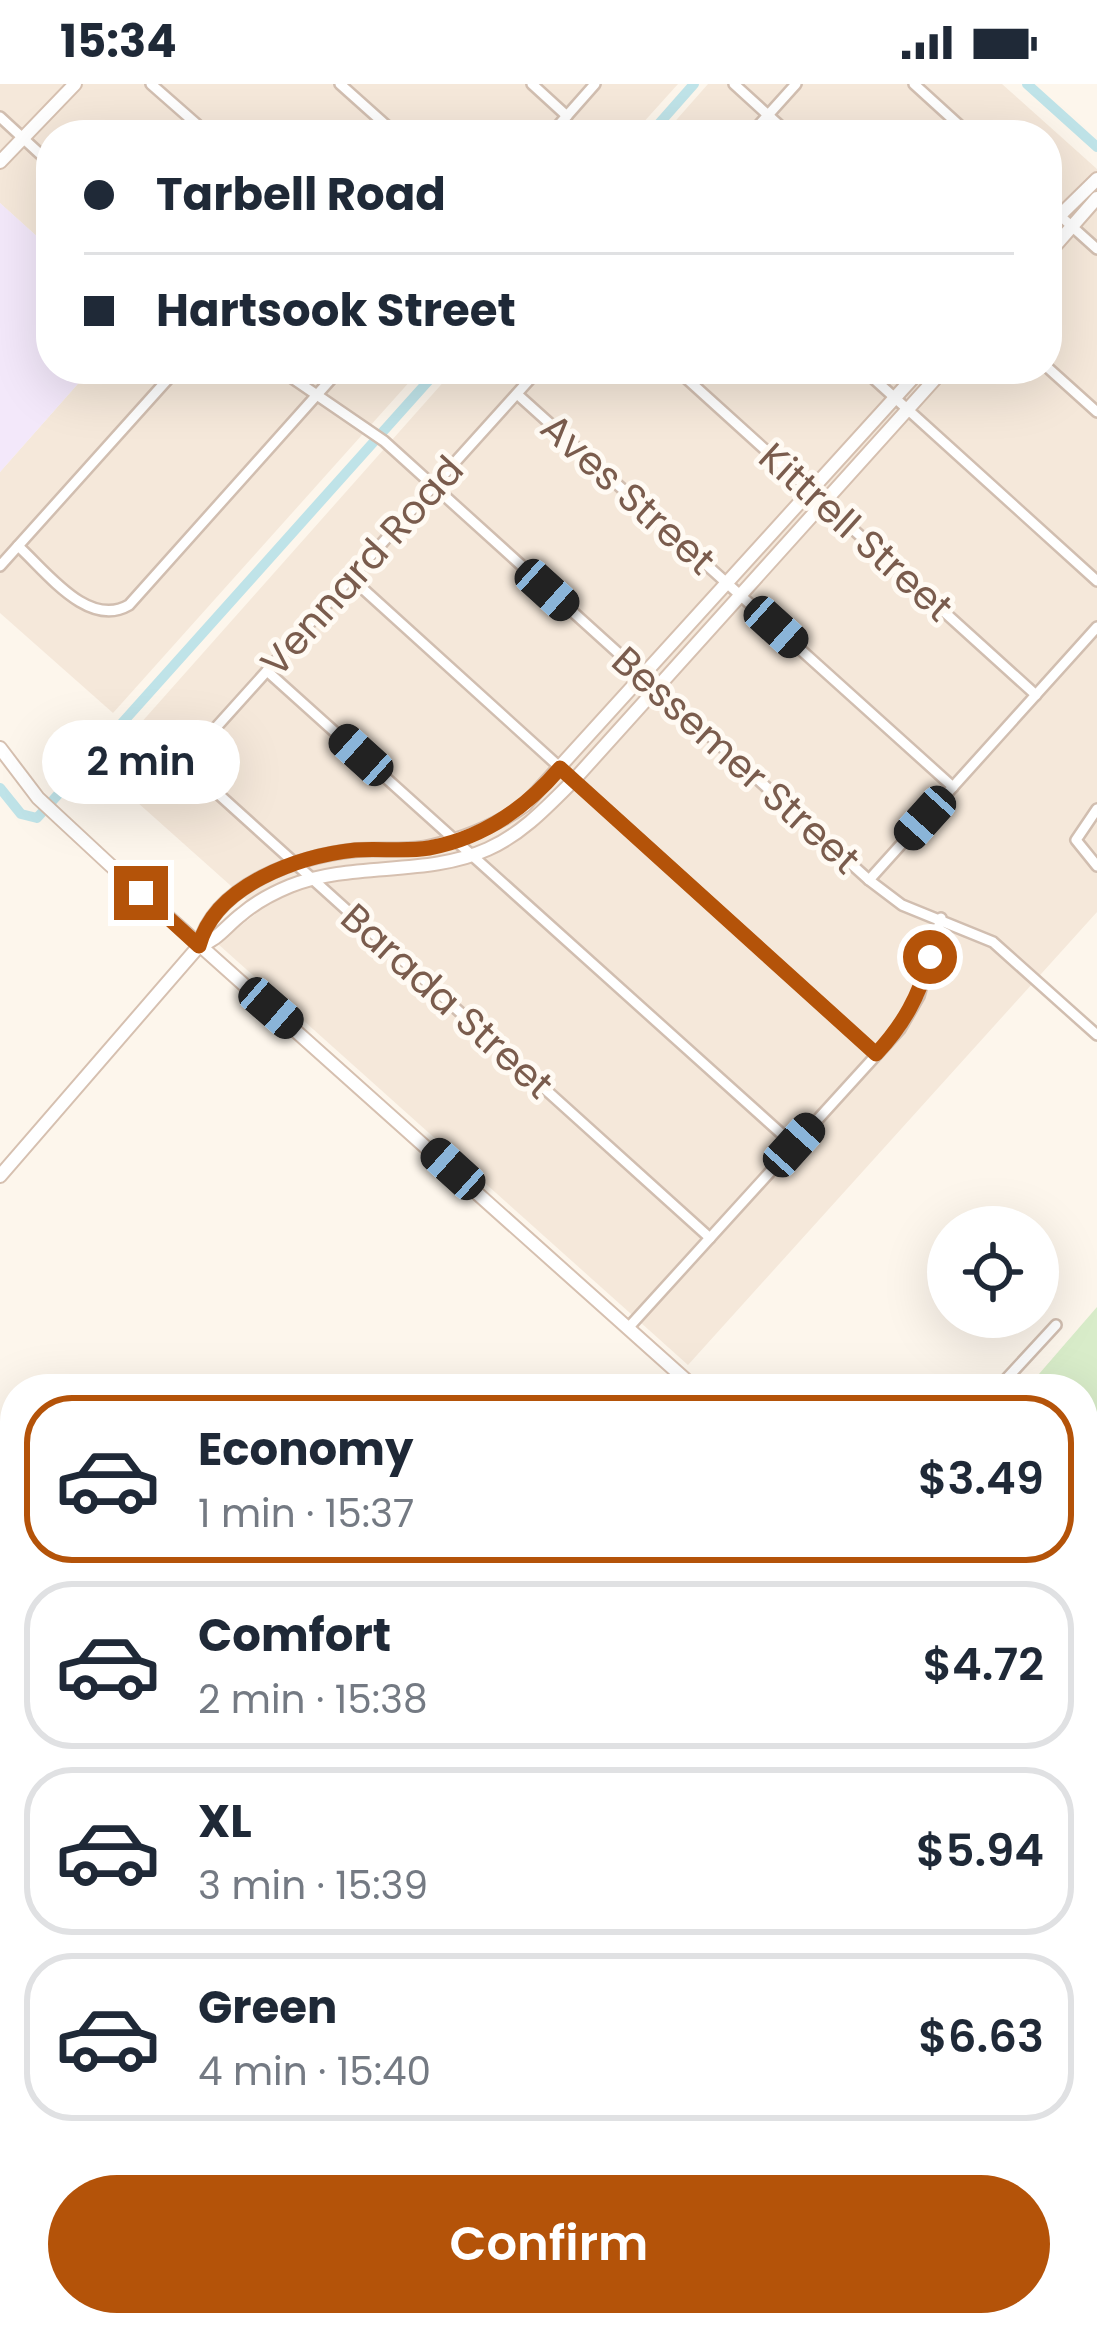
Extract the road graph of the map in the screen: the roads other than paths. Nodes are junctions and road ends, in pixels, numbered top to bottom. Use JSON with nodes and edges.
{"nodes":[{"id":1,"x":75,"y":84,"type":"edge"},
{"id":2,"x":151,"y":84,"type":"edge"},
{"id":3,"x":340,"y":84,"type":"edge"},
{"id":4,"x":532,"y":84,"type":"edge"},
{"id":5,"x":596,"y":84,"type":"edge"},
{"id":6,"x":734,"y":84,"type":"edge"},
{"id":7,"x":796,"y":84,"type":"edge"},
{"id":8,"x":914,"y":84,"type":"edge"},
{"id":9,"x":768,"y":115,"type":"junction"},
{"id":10,"x":567,"y":116,"type":"junction"},
{"id":11,"x":0,"y":117,"type":"edge"},
{"id":12,"x":40,"y":120,"type":"edge"},
{"id":13,"x":192,"y":120,"type":"edge"},
{"id":14,"x":381,"y":120,"type":"edge"},
{"id":15,"x":563,"y":120,"type":"edge"},
{"id":16,"x":764,"y":120,"type":"edge"},
{"id":17,"x":774,"y":120,"type":"edge"},
{"id":18,"x":954,"y":120,"type":"edge"},
{"id":19,"x":36,"y":124,"type":"edge"},
{"id":20,"x":23,"y":138,"type":"junction"},
{"id":21,"x":36,"y":150,"type":"edge"},
{"id":22,"x":0,"y":162,"type":"edge"},
{"id":23,"x":1097,"y":179,"type":"edge"},
{"id":24,"x":1097,"y":198,"type":"edge"},
{"id":25,"x":1062,"y":211,"type":"edge"},
{"id":26,"x":1062,"y":217,"type":"edge"},
{"id":27,"x":1072,"y":226,"type":"junction"},
{"id":28,"x":1062,"y":238,"type":"edge"},
{"id":29,"x":1097,"y":249,"type":"edge"},
{"id":30,"x":1062,"y":380,"type":"edge"},
{"id":31,"x":164,"y":384,"type":"edge"},
{"id":32,"x":300,"y":384,"type":"edge"},
{"id":33,"x":326,"y":384,"type":"edge"},
{"id":34,"x":526,"y":384,"type":"edge"},
{"id":35,"x":693,"y":384,"type":"edge"},
{"id":36,"x":880,"y":384,"type":"edge"},
{"id":37,"x":908,"y":384,"type":"edge"},
{"id":38,"x":931,"y":384,"type":"edge"},
{"id":39,"x":517,"y":394,"type":"junction"},
{"id":40,"x":316,"y":395,"type":"junction"},
{"id":41,"x":895,"y":398,"type":"junction"},
{"id":42,"x":908,"y":410,"type":"junction"},
{"id":43,"x":1097,"y":412,"type":"edge"},
{"id":44,"x":433,"y":487,"type":"junction"},
{"id":45,"x":811,"y":491,"type":"junction"},
{"id":46,"x":824,"y":503,"type":"junction"},
{"id":47,"x":18,"y":546,"type":"junction"},
{"id":48,"x":0,"y":566,"type":"edge"},
{"id":49,"x":351,"y":578,"type":"junction"},
{"id":50,"x":1097,"y":581,"type":"edge"},
{"id":51,"x":728,"y":584,"type":"junction"},
{"id":52,"x":740,"y":595,"type":"junction"},
{"id":53,"x":1097,"y":627,"type":"edge"},
{"id":54,"x":267,"y":671,"type":"junction"},
{"id":55,"x":644,"y":677,"type":"junction"},
{"id":56,"x":657,"y":688,"type":"junction"},
{"id":57,"x":1036,"y":695,"type":"junction"},
{"id":58,"x":0,"y":748,"type":"edge"},
{"id":59,"x":184,"y":763,"type":"joint"},
{"id":60,"x":560,"y":768,"type":"junction"},
{"id":61,"x":574,"y":780,"type":"junction"},
{"id":62,"x":953,"y":788,"type":"junction"},
{"id":63,"x":1097,"y":809,"type":"edge"},
{"id":64,"x":454,"y":839,"type":"junction"},
{"id":65,"x":470,"y":854,"type":"junction"},
{"id":66,"x":294,"y":862,"type":"junction"},
{"id":67,"x":1097,"y":866,"type":"edge"},
{"id":68,"x":312,"y":879,"type":"junction"},
{"id":69,"x":869,"y":880,"type":"junction"},
{"id":70,"x":941,"y":918,"type":"junction"},
{"id":71,"x":199,"y":946,"type":"junction"},
{"id":72,"x":1097,"y":1035,"type":"edge"},
{"id":73,"x":876,"y":1054,"type":"junction"},
{"id":74,"x":794,"y":1145,"type":"junction"},
{"id":75,"x":0,"y":1176,"type":"edge"},
{"id":76,"x":710,"y":1238,"type":"junction"},
{"id":77,"x":629,"y":1327,"type":"junction"},
{"id":78,"x":1044,"y":1338,"type":"edge"},
{"id":79,"x":681,"y":1374,"type":"edge"},
{"id":80,"x":1011,"y":1374,"type":"edge"}],
"edges":[{"from":1,"to":12,"type":"street"},
{"from":2,"to":13,"type":"street"},
{"from":3,"to":14,"type":"street"},
{"from":4,"to":10,"type":"street"},
{"from":5,"to":10,"type":"street"},
{"from":6,"to":9,"type":"street"},
{"from":7,"to":9,"type":"street"},
{"from":8,"to":18,"type":"street"},
{"from":9,"to":16,"type":"street"},
{"from":9,"to":17,"type":"street"},
{"from":10,"to":15,"type":"street"},
{"from":11,"to":20,"type":"street"},
{"from":19,"to":20,"type":"street"},
{"from":20,"to":21,"type":"street"},
{"from":20,"to":22,"type":"street"},
{"from":23,"to":25,"type":"street"},
{"from":24,"to":27,"type":"street"},
{"from":26,"to":27,"type":"street"},
{"from":27,"to":28,"type":"street"},
{"from":27,"to":29,"type":"street"},
{"from":30,"to":43,"type":"street"},
{"from":31,"to":47,"type":"street"},
{"from":32,"to":40,"type":"street","name":"Bessemer Street"},
{"from":33,"to":40,"type":"street"},
{"from":34,"to":39,"type":"street","name":"Vennard Road"},
{"from":35,"to":45,"type":"street","name":"Kittrell Street"},
{"from":36,"to":41,"type":"street"},
{"from":37,"to":41,"type":"street"},
{"from":38,"to":42,"type":"street"},
{"from":39,"to":44,"type":"street","name":"Vennard Road"},
{"from":39,"to":51,"type":"street","name":"Aves Street"},
{"from":40,"to":44,"type":"street","name":"Bessemer Street"},
{"from":40,"to":47,"type":"street"},
{"from":41,"to":42,"type":"street"},
{"from":41,"to":45,"type":"street"},
{"from":42,"to":46,"type":"street"},
{"from":42,"to":50,"type":"street"},
{"from":44,"to":49,"type":"street","name":"Vennard Road"},
{"from":44,"to":55,"type":"street","name":"Bessemer Street"},
{"from":45,"to":46,"type":"street","name":"Kittrell Street"},
{"from":45,"to":51,"type":"street"},
{"from":46,"to":52,"type":"street"},
{"from":46,"to":57,"type":"street","name":"Kittrell Street"},
{"from":47,"to":48,"type":"street"},
{"from":49,"to":54,"type":"street","name":"Vennard Road"},
{"from":49,"to":60,"type":"street"},
{"from":51,"to":52,"type":"street","name":"Aves Street"},
{"from":51,"to":55,"type":"street"},
{"from":52,"to":56,"type":"street"},
{"from":52,"to":62,"type":"street","name":"Aves Street"},
{"from":53,"to":57,"type":"street"},
{"from":54,"to":59,"type":"street","name":"Vennard Road"},
{"from":54,"to":64,"type":"street"},
{"from":55,"to":56,"type":"street","name":"Bessemer Street"},
{"from":55,"to":60,"type":"street"},
{"from":56,"to":61,"type":"street"},
{"from":56,"to":69,"type":"street","name":"Bessemer Street"},
{"from":57,"to":62,"type":"street"},
{"from":58,"to":71,"type":"street"},
{"from":59,"to":66,"type":"street","name":"Barada Street"},
{"from":60,"to":61,"type":"street"},
{"from":60,"to":64,"type":"street"},
{"from":61,"to":65,"type":"street"},
{"from":61,"to":73,"type":"street"},
{"from":62,"to":69,"type":"street"},
{"from":63,"to":67,"type":"street"},
{"from":64,"to":65,"type":"street"},
{"from":64,"to":66,"type":"street"},
{"from":65,"to":68,"type":"street"},
{"from":65,"to":74,"type":"street"},
{"from":66,"to":68,"type":"street","name":"Barada Street"},
{"from":66,"to":71,"type":"street"},
{"from":68,"to":71,"type":"street"},
{"from":68,"to":76,"type":"street","name":"Barada Street"},
{"from":69,"to":70,"type":"street","name":"Bessemer Street"},
{"from":70,"to":72,"type":"street","name":"Bessemer Street"},
{"from":70,"to":73,"type":"street"},
{"from":71,"to":75,"type":"street"},
{"from":71,"to":77,"type":"street"},
{"from":73,"to":74,"type":"street"},
{"from":74,"to":76,"type":"street"},
{"from":76,"to":77,"type":"street"},
{"from":77,"to":79,"type":"street"},
{"from":78,"to":80,"type":"street"}]}
